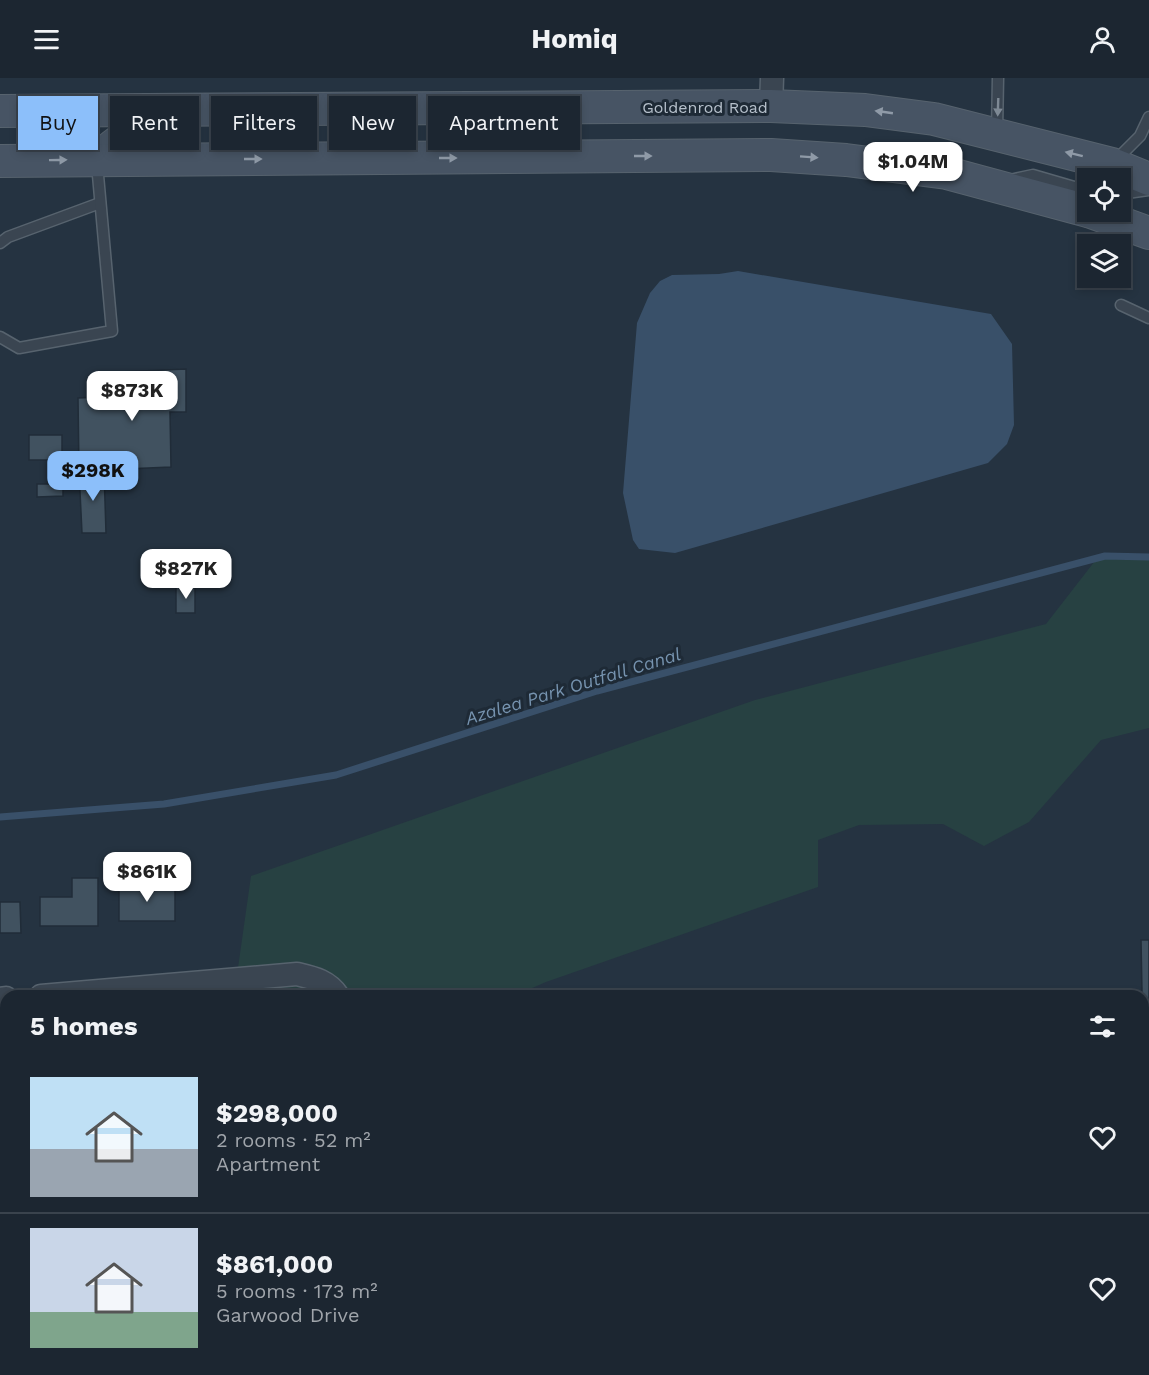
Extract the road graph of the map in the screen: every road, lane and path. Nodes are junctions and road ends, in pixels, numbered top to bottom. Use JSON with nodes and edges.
{"nodes":[{"id":1,"x":998,"y":78,"type":"edge"},
{"id":2,"x":771,"y":92,"type":"edge"},
{"id":3,"x":317,"y":107,"type":"edge"},
{"id":4,"x":211,"y":109,"type":"edge"},
{"id":5,"x":0,"y":111,"type":"edge"},
{"id":6,"x":1149,"y":117,"type":"edge"},
{"id":7,"x":211,"y":129,"type":"edge"},
{"id":8,"x":996,"y":135,"type":"junction"},
{"id":9,"x":97,"y":160,"type":"junction"},
{"id":10,"x":0,"y":161,"type":"edge"},
{"id":11,"x":1112,"y":164,"type":"junction"},
{"id":12,"x":1149,"y":179,"type":"edge"},
{"id":13,"x":989,"y":184,"type":"junction"},
{"id":14,"x":1077,"y":188,"type":"edge"},
{"id":15,"x":1149,"y":189,"type":"edge"},
{"id":16,"x":1131,"y":192,"type":"edge"},
{"id":17,"x":100,"y":203,"type":"junction"},
{"id":18,"x":1077,"y":208,"type":"edge"},
{"id":19,"x":1119,"y":222,"type":"edge"},
{"id":20,"x":1149,"y":233,"type":"edge"},
{"id":21,"x":0,"y":243,"type":"edge"},
{"id":22,"x":1121,"y":305,"type":"dead end"},
{"id":23,"x":1149,"y":318,"type":"edge"},
{"id":24,"x":0,"y":337,"type":"edge"},
{"id":25,"x":112,"y":990,"type":"edge"},
{"id":26,"x":334,"y":990,"type":"edge"}],
"edges":[{"from":1,"to":8,"type":"lane","one_way":true},
{"from":2,"to":3,"type":"main road","name":"Goldenrod Road"},
{"from":8,"to":2,"type":"main road","name":"Goldenrod Road","one_way":true},
{"from":4,"to":5,"type":"main road","name":"Goldenrod Road"},
{"from":6,"to":11,"type":"lane"},
{"from":7,"to":9,"type":"main road"},
{"from":11,"to":8,"type":"main road","name":"Goldenrod Road","one_way":true},
{"from":10,"to":9,"type":"main road","one_way":true},
{"from":9,"to":13,"type":"main road","one_way":true},
{"from":9,"to":17,"type":"lane"},
{"from":11,"to":12,"type":"main road","name":"Goldenrod Road"},
{"from":13,"to":14,"type":"lane"},
{"from":13,"to":18,"type":"main road"},
{"from":15,"to":16,"type":"lane"},
{"from":17,"to":21,"type":"lane"},
{"from":17,"to":24,"type":"lane"},
{"from":19,"to":20,"type":"main road"},
{"from":22,"to":23,"type":"lane"},
{"from":25,"to":26,"type":"street"}]}
